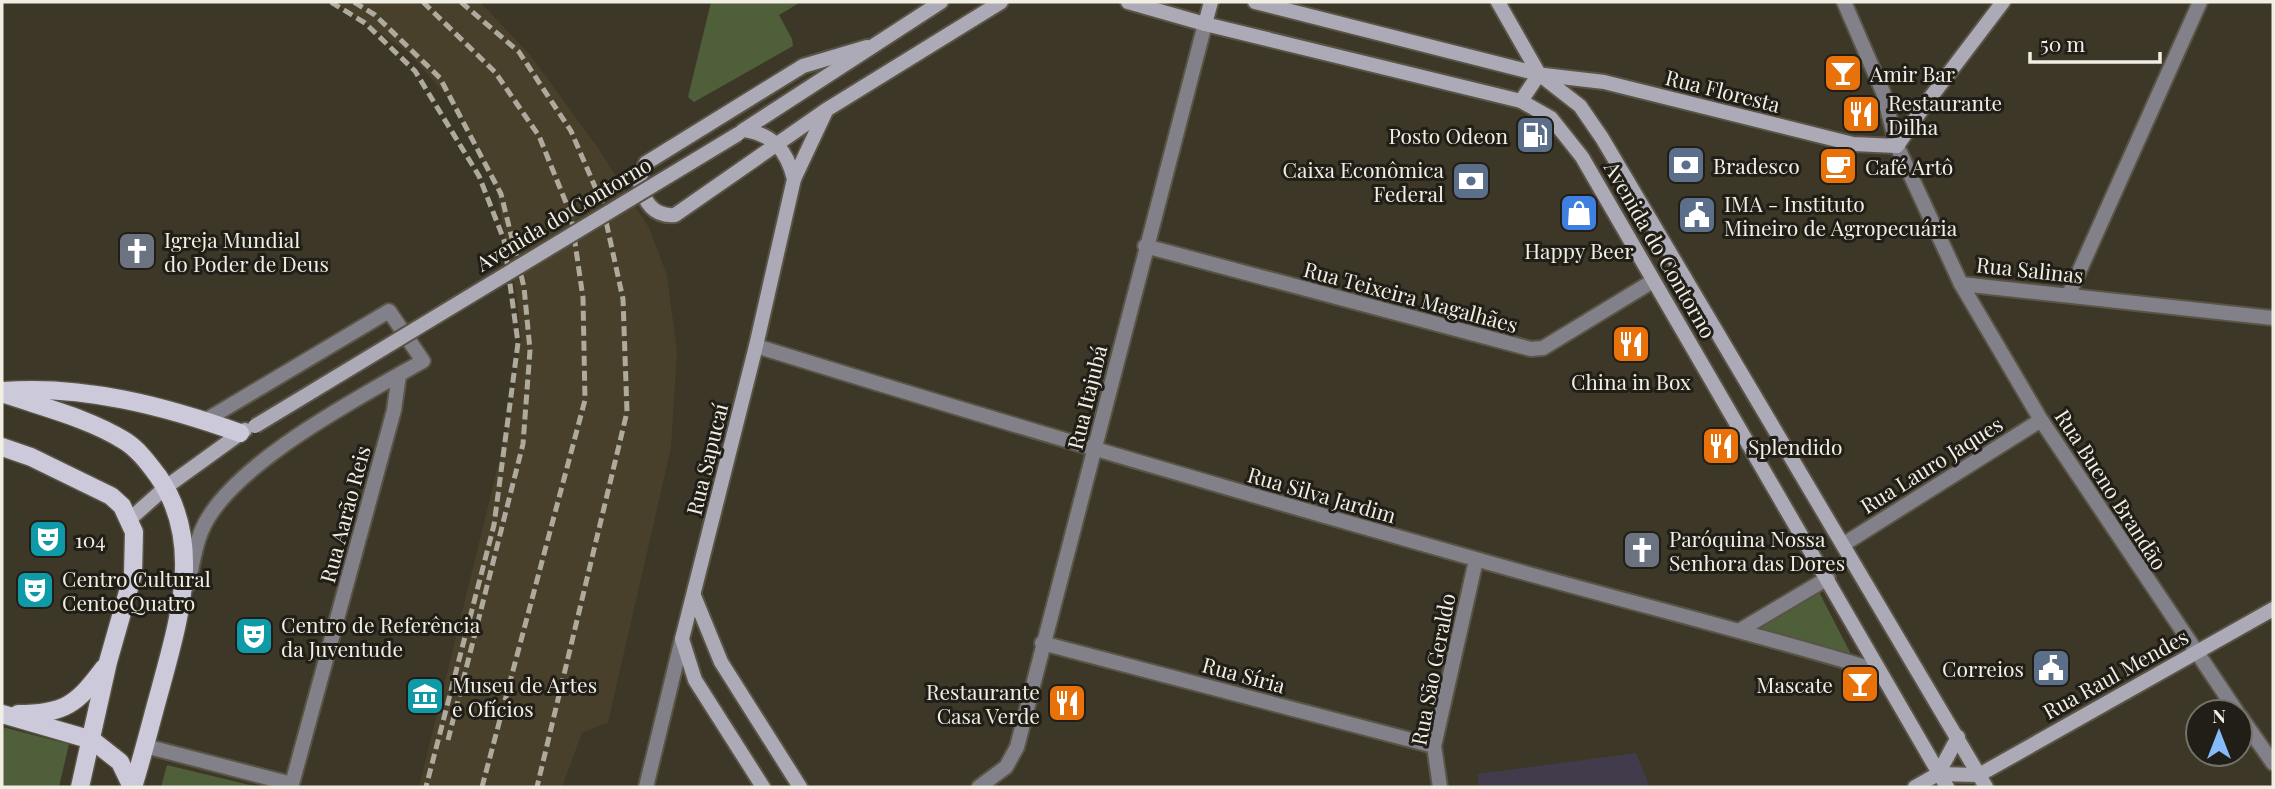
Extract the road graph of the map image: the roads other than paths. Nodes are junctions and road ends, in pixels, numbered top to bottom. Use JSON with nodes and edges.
{"nodes":[{"id":1,"x":941,"y":2,"type":"edge"},
{"id":2,"x":1001,"y":2,"type":"edge"},
{"id":3,"x":1128,"y":2,"type":"edge"},
{"id":4,"x":1210,"y":2,"type":"edge"},
{"id":5,"x":1255,"y":2,"type":"edge"},
{"id":6,"x":1498,"y":2,"type":"edge"},
{"id":7,"x":1844,"y":2,"type":"edge"},
{"id":8,"x":2003,"y":2,"type":"edge"},
{"id":9,"x":2200,"y":2,"type":"edge"},
{"id":10,"x":1205,"y":24,"type":"junction"},
{"id":11,"x":867,"y":47,"type":"junction"},
{"id":12,"x":1539,"y":75,"type":"junction"},
{"id":13,"x":1521,"y":101,"type":"junction"},
{"id":14,"x":826,"y":110,"type":"junction"},
{"id":15,"x":741,"y":132,"type":"junction"},
{"id":16,"x":778,"y":144,"type":"junction"},
{"id":17,"x":1897,"y":146,"type":"junction"},
{"id":18,"x":794,"y":179,"type":"junction"},
{"id":19,"x":1145,"y":246,"type":"junction"},
{"id":20,"x":1653,"y":281,"type":"junction"},
{"id":21,"x":1961,"y":284,"type":"junction"},
{"id":22,"x":2069,"y":294,"type":"junction"},
{"id":23,"x":2273,"y":318,"type":"edge"},
{"id":24,"x":756,"y":346,"type":"junction"},
{"id":25,"x":399,"y":375,"type":"junction"},
{"id":26,"x":2,"y":392,"type":"edge"},
{"id":27,"x":206,"y":420,"type":"junction"},
{"id":28,"x":2041,"y":420,"type":"junction"},
{"id":29,"x":247,"y":429,"type":"junction"},
{"id":30,"x":2,"y":447,"type":"edge"},
{"id":31,"x":1094,"y":451,"type":"junction"},
{"id":32,"x":166,"y":487,"type":"junction"},
{"id":33,"x":130,"y":519,"type":"junction"},
{"id":34,"x":1844,"y":544,"type":"junction"},
{"id":35,"x":1476,"y":560,"type":"junction"},
{"id":36,"x":1828,"y":578,"type":"junction"},
{"id":37,"x":693,"y":596,"type":"junction"},
{"id":38,"x":182,"y":606,"type":"junction"},
{"id":39,"x":2273,"y":609,"type":"edge"},
{"id":40,"x":1742,"y":629,"type":"junction"},
{"id":41,"x":682,"y":639,"type":"junction"},
{"id":42,"x":1042,"y":643,"type":"junction"},
{"id":43,"x":2195,"y":652,"type":"junction"},
{"id":44,"x":108,"y":662,"type":"junction"},
{"id":45,"x":1879,"y":671,"type":"junction"},
{"id":46,"x":2228,"y":698,"type":"edge"},
{"id":47,"x":2,"y":714,"type":"edge"},
{"id":48,"x":2254,"y":736,"type":"edge"},
{"id":49,"x":1958,"y":737,"type":"junction"},
{"id":50,"x":92,"y":740,"type":"junction"},
{"id":51,"x":145,"y":746,"type":"junction"},
{"id":52,"x":1434,"y":746,"type":"junction"},
{"id":53,"x":2273,"y":763,"type":"edge"},
{"id":54,"x":1938,"y":774,"type":"junction"},
{"id":55,"x":1982,"y":781,"type":"edge"},
{"id":56,"x":80,"y":787,"type":"edge"},
{"id":57,"x":133,"y":787,"type":"edge"},
{"id":58,"x":646,"y":787,"type":"edge"},
{"id":59,"x":762,"y":787,"type":"edge"},
{"id":60,"x":800,"y":787,"type":"edge"},
{"id":61,"x":979,"y":787,"type":"edge"},
{"id":62,"x":1440,"y":787,"type":"edge"},
{"id":63,"x":1915,"y":787,"type":"edge"},
{"id":64,"x":1947,"y":787,"type":"edge"}],
"edges":[{"from":1,"to":11,"type":"main road","name":"Avenida do Contorno"},
{"from":2,"to":14,"type":"main road"},
{"from":3,"to":10,"type":"main road","name":"Avenida do Contorno"},
{"from":4,"to":10,"type":"main road","name":"Rua Itajubá"},
{"from":5,"to":12,"type":"main road","name":"Avenida do Contorno"},
{"from":6,"to":12,"type":"main road"},
{"from":7,"to":17,"type":"street","name":"Rua Salinas"},
{"from":8,"to":17,"type":"main road"},
{"from":9,"to":22,"type":"street"},
{"from":10,"to":13,"type":"main road","name":"Avenida do Contorno"},
{"from":10,"to":19,"type":"street","name":"Rua Itajubá"},
{"from":11,"to":15,"type":"main road","name":"Avenida do Contorno"},
{"from":11,"to":16,"type":"main road"},
{"from":12,"to":13,"type":"main road"},
{"from":12,"to":17,"type":"main road","name":"Rua Floresta"},
{"from":12,"to":34,"type":"main road","name":"Avenida do Contorno"},
{"from":13,"to":20,"type":"main road","name":"Avenida do Contorno"},
{"from":14,"to":16,"type":"main road"},
{"from":14,"to":18,"type":"main road","name":"Rua Sapucaí"},
{"from":15,"to":16,"type":"main road"},
{"from":15,"to":29,"type":"main road","name":"Avenida do Contorno","bridge":true},
{"from":16,"to":18,"type":"main road"},
{"from":17,"to":21,"type":"street","name":"Rua Salinas"},
{"from":18,"to":24,"type":"main road","name":"Rua Sapucaí"},
{"from":19,"to":20,"type":"street","name":"Rua Teixeira Magalhães"},
{"from":19,"to":31,"type":"street","name":"Rua Itajubá"},
{"from":20,"to":36,"type":"main road","name":"Avenida do Contorno"},
{"from":21,"to":22,"type":"street","name":"Rua Salinas"},
{"from":21,"to":28,"type":"street","name":"Rua Bueno Brandão"},
{"from":22,"to":23,"type":"street","name":"Rua Salinas"},
{"from":24,"to":31,"type":"street","name":"Rua Silva Jardim"},
{"from":24,"to":37,"type":"main road","name":"Rua Sapucaí"},
{"from":25,"to":27,"type":"street"},
{"from":25,"to":38,"type":"street"},
{"from":25,"to":51,"type":"street","name":"Rua Aarão Reis"},
{"from":26,"to":27,"type":"main road"},
{"from":26,"to":32,"type":"main road"},
{"from":27,"to":29,"type":"main road"},
{"from":28,"to":34,"type":"street","name":"Rua Lauro Jaques"},
{"from":28,"to":43,"type":"street","name":"Rua Bueno Brandão"},
{"from":29,"to":32,"type":"main road","name":"Avenida do Contorno"},
{"from":30,"to":33,"type":"main road"},
{"from":31,"to":35,"type":"street","name":"Rua Silva Jardim"},
{"from":31,"to":42,"type":"street","name":"Rua Itajubá"},
{"from":32,"to":33,"type":"main road","name":"Avenida do Contorno"},
{"from":32,"to":38,"type":"main road"},
{"from":33,"to":44,"type":"main road"},
{"from":34,"to":49,"type":"main road","name":"Avenida do Contorno"},
{"from":35,"to":40,"type":"street","name":"Rua Silva Jardim"},
{"from":35,"to":52,"type":"street","name":"Rua São Geraldo"},
{"from":36,"to":40,"type":"street"},
{"from":36,"to":45,"type":"main road","name":"Avenida do Contorno"},
{"from":37,"to":41,"type":"main road","name":"Rua Sapucaí"},
{"from":37,"to":60,"type":"main road"},
{"from":38,"to":51,"type":"main road"},
{"from":39,"to":43,"type":"main road","name":"Rua Raul Mendes"},
{"from":40,"to":45,"type":"street","name":"Rua Silva Jardim"},
{"from":41,"to":58,"type":"street","name":"Rua Sapucaí"},
{"from":41,"to":59,"type":"main road"},
{"from":42,"to":52,"type":"street","name":"Rua Síria"},
{"from":42,"to":61,"type":"street","name":"Rua Itajubá"},
{"from":43,"to":46,"type":"street","name":"Rua Bueno Brandão"},
{"from":43,"to":55,"type":"main road","name":"Rua Raul Mendes"},
{"from":44,"to":47,"type":"main road"},
{"from":44,"to":50,"type":"main road"},
{"from":45,"to":54,"type":"main road","name":"Avenida do Contorno"},
{"from":47,"to":50,"type":"main road"},
{"from":48,"to":53,"type":"street","name":"Rua Bueno Brandão"},
{"from":49,"to":54,"type":"main road"},
{"from":49,"to":55,"type":"main road","name":"Avenida do Contorno"},
{"from":50,"to":56,"type":"main road"},
{"from":50,"to":57,"type":"main road"},
{"from":51,"to":57,"type":"main road"},
{"from":52,"to":62,"type":"street","name":"Rua São Geraldo"},
{"from":54,"to":55,"type":"main road"},
{"from":54,"to":63,"type":"main road"},
{"from":54,"to":64,"type":"main road","name":"Avenida do Contorno"}]}
